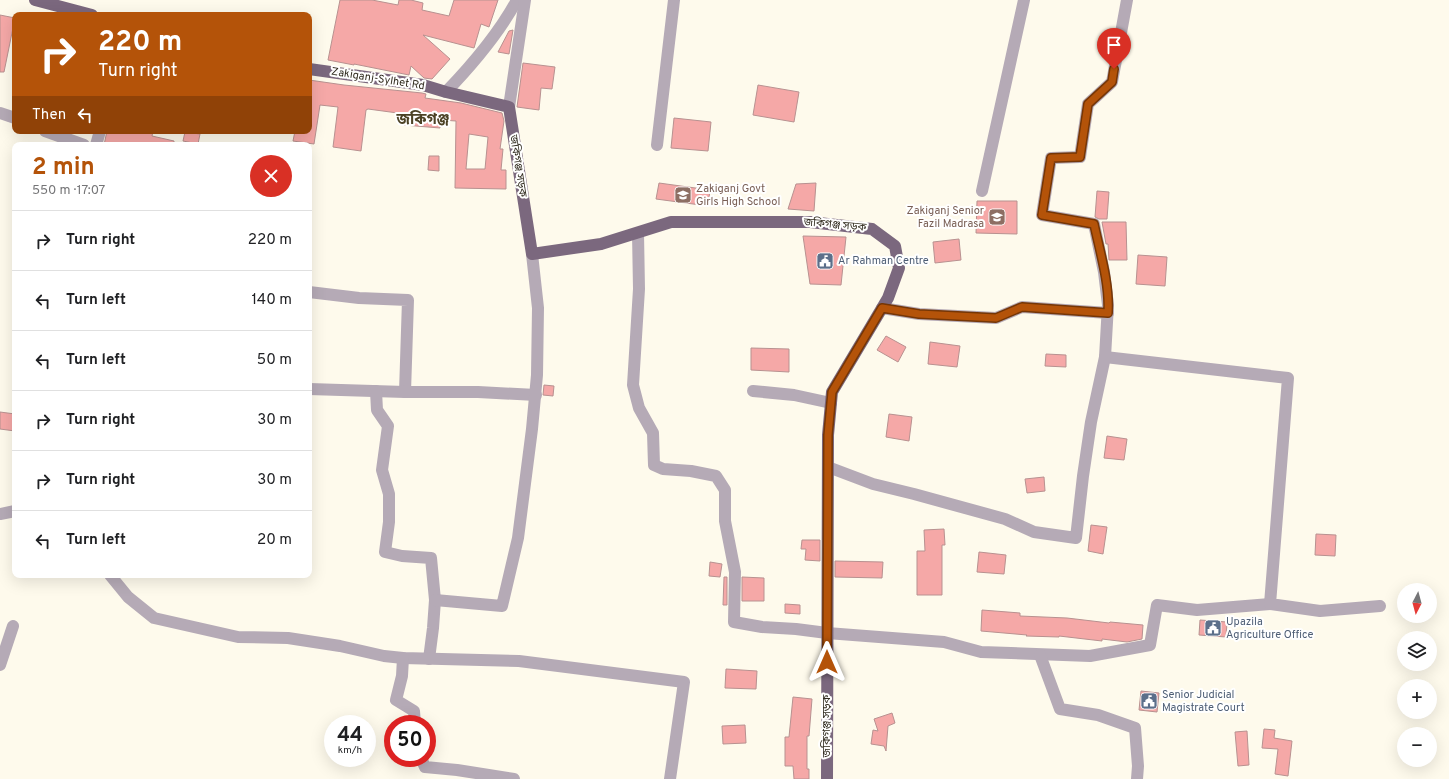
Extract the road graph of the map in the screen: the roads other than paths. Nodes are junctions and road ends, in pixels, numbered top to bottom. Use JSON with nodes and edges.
{"nodes":[{"id":1,"x":35,"y":0,"type":"edge"},
{"id":2,"x":517,"y":0,"type":"edge"},
{"id":3,"x":525,"y":0,"type":"edge"},
{"id":4,"x":674,"y":0,"type":"edge"},
{"id":5,"x":1024,"y":0,"type":"edge"},
{"id":6,"x":1127,"y":0,"type":"edge"},
{"id":7,"x":81,"y":12,"type":"edge"},
{"id":8,"x":312,"y":69,"type":"edge"},
{"id":9,"x":446,"y":92,"type":"junction"},
{"id":10,"x":509,"y":107,"type":"junction"},
{"id":11,"x":0,"y":113,"type":"edge"},
{"id":12,"x":12,"y":117,"type":"edge"},
{"id":13,"x":53,"y":134,"type":"edge"},
{"id":14,"x":76,"y":142,"type":"edge"},
{"id":15,"x":657,"y":145,"type":"dead end"},
{"id":16,"x":982,"y":192,"type":"dead end"},
{"id":17,"x":638,"y":232,"type":"junction"},
{"id":18,"x":532,"y":254,"type":"junction"},
{"id":19,"x":312,"y":292,"type":"edge"},
{"id":20,"x":882,"y":308,"type":"junction"},
{"id":21,"x":1108,"y":313,"type":"junction"},
{"id":22,"x":1105,"y":357,"type":"junction"},
{"id":23,"x":312,"y":389,"type":"edge"},
{"id":24,"x":376,"y":391,"type":"junction"},
{"id":25,"x":753,"y":391,"type":"dead end"},
{"id":26,"x":405,"y":392,"type":"junction"},
{"id":27,"x":536,"y":395,"type":"junction"},
{"id":28,"x":831,"y":404,"type":"junction"},
{"id":29,"x":828,"y":466,"type":"junction"},
{"id":30,"x":12,"y":512,"type":"edge"},
{"id":31,"x":0,"y":514,"type":"edge"},
{"id":32,"x":113,"y":578,"type":"edge"},
{"id":33,"x":435,"y":600,"type":"junction"},
{"id":34,"x":1270,"y":604,"type":"junction"},
{"id":35,"x":1380,"y":606,"type":"dead end"},
{"id":36,"x":13,"y":626,"type":"dead end"},
{"id":37,"x":827,"y":633,"type":"junction"},
{"id":38,"x":1040,"y":655,"type":"junction"},
{"id":39,"x":403,"y":658,"type":"junction"},
{"id":40,"x":429,"y":659,"type":"junction"},
{"id":41,"x":0,"y":665,"type":"edge"},
{"id":42,"x":414,"y":715,"type":"edge"},
{"id":43,"x":425,"y":767,"type":"edge"},
{"id":44,"x":514,"y":779,"type":"edge"},
{"id":45,"x":670,"y":779,"type":"edge"},
{"id":46,"x":826,"y":779,"type":"edge"},
{"id":47,"x":1137,"y":779,"type":"edge"}],
"edges":[{"from":1,"to":7,"type":"main road"},
{"from":2,"to":9,"type":"street"},
{"from":3,"to":10,"type":"street"},
{"from":4,"to":15,"type":"street"},
{"from":5,"to":16,"type":"street"},
{"from":6,"to":21,"type":"street"},
{"from":8,"to":9,"type":"main road","name":"Zakiganj-Sylhet Rd"},
{"from":9,"to":10,"type":"main road"},
{"from":10,"to":18,"type":"main road","name":"জকিগঞ্জ সড়ক"},
{"from":11,"to":12,"type":"street"},
{"from":13,"to":14,"type":"street"},
{"from":17,"to":18,"type":"main road","name":"জকিগঞ্জ সড়ক"},
{"from":17,"to":20,"type":"main road","name":"জকিগঞ্জ সড়ক"},
{"from":17,"to":37,"type":"street"},
{"from":18,"to":27,"type":"street"},
{"from":19,"to":26,"type":"street"},
{"from":20,"to":21,"type":"street"},
{"from":20,"to":28,"type":"main road","name":"জকিগঞ্জ সড়ক"},
{"from":21,"to":22,"type":"street"},
{"from":22,"to":29,"type":"street"},
{"from":22,"to":34,"type":"street"},
{"from":23,"to":24,"type":"street"},
{"from":24,"to":26,"type":"street"},
{"from":24,"to":33,"type":"street"},
{"from":25,"to":28,"type":"street"},
{"from":26,"to":27,"type":"street"},
{"from":27,"to":33,"type":"street"},
{"from":28,"to":29,"type":"main road","name":"জকিগঞ্জ সড়ক"},
{"from":29,"to":37,"type":"main road","name":"জকিগঞ্জ সড়ক"},
{"from":30,"to":31,"type":"street"},
{"from":32,"to":39,"type":"street"},
{"from":33,"to":40,"type":"street"},
{"from":34,"to":35,"type":"street"},
{"from":34,"to":38,"type":"street"},
{"from":36,"to":41,"type":"street"},
{"from":37,"to":38,"type":"street"},
{"from":37,"to":46,"type":"main road","name":"জকিগঞ্জ সড়ক"},
{"from":38,"to":47,"type":"street"},
{"from":39,"to":40,"type":"street"},
{"from":39,"to":42,"type":"street"},
{"from":40,"to":45,"type":"street"},
{"from":43,"to":44,"type":"street"}]}
